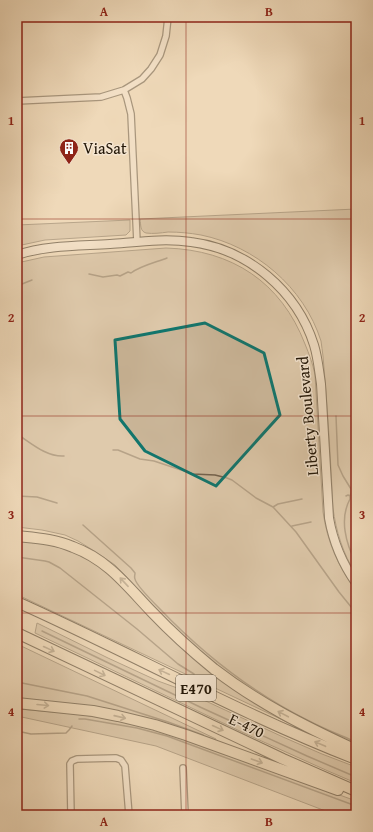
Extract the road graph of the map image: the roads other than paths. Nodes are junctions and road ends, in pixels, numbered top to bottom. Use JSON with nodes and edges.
{"nodes":[{"id":1,"x":168,"y":17,"type":"edge"},
{"id":2,"x":124,"y":90,"type":"junction"},
{"id":3,"x":17,"y":101,"type":"edge"},
{"id":4,"x":136,"y":242,"type":"junction"},
{"id":5,"x":17,"y":255,"type":"edge"},
{"id":6,"x":17,"y":531,"type":"edge"},
{"id":7,"x":34,"y":535,"type":"junction"},
{"id":8,"x":17,"y":536,"type":"edge"},
{"id":9,"x":356,"y":583,"type":"edge"},
{"id":10,"x":17,"y":602,"type":"edge"},
{"id":11,"x":17,"y":634,"type":"edge"},
{"id":12,"x":17,"y":703,"type":"edge"},
{"id":13,"x":356,"y":750,"type":"edge"},
{"id":14,"x":356,"y":759,"type":"edge"},
{"id":15,"x":183,"y":768,"type":"dead end"},
{"id":16,"x":356,"y":791,"type":"edge"},
{"id":17,"x":356,"y":797,"type":"edge"},
{"id":18,"x":71,"y":815,"type":"edge"},
{"id":19,"x":128,"y":815,"type":"edge"},
{"id":20,"x":185,"y":815,"type":"edge"}],
"edges":[{"from":1,"to":2,"type":"street"},
{"from":2,"to":3,"type":"street"},
{"from":2,"to":4,"type":"street"},
{"from":4,"to":5,"type":"street","name":"Liberty Boulevard"},
{"from":4,"to":9,"type":"street","name":"Liberty Boulevard"},
{"from":6,"to":7,"type":"highway"},
{"from":7,"to":8,"type":"highway"},
{"from":13,"to":7,"type":"highway","one_way":true},
{"from":14,"to":10,"type":"highway","name":"E-470","number":"E470","one_way":true},
{"from":11,"to":16,"type":"highway","name":"E-470","number":"E470","one_way":true},
{"from":12,"to":17,"type":"highway","one_way":true},
{"from":15,"to":20,"type":"street"},
{"from":18,"to":19,"type":"street"}]}
